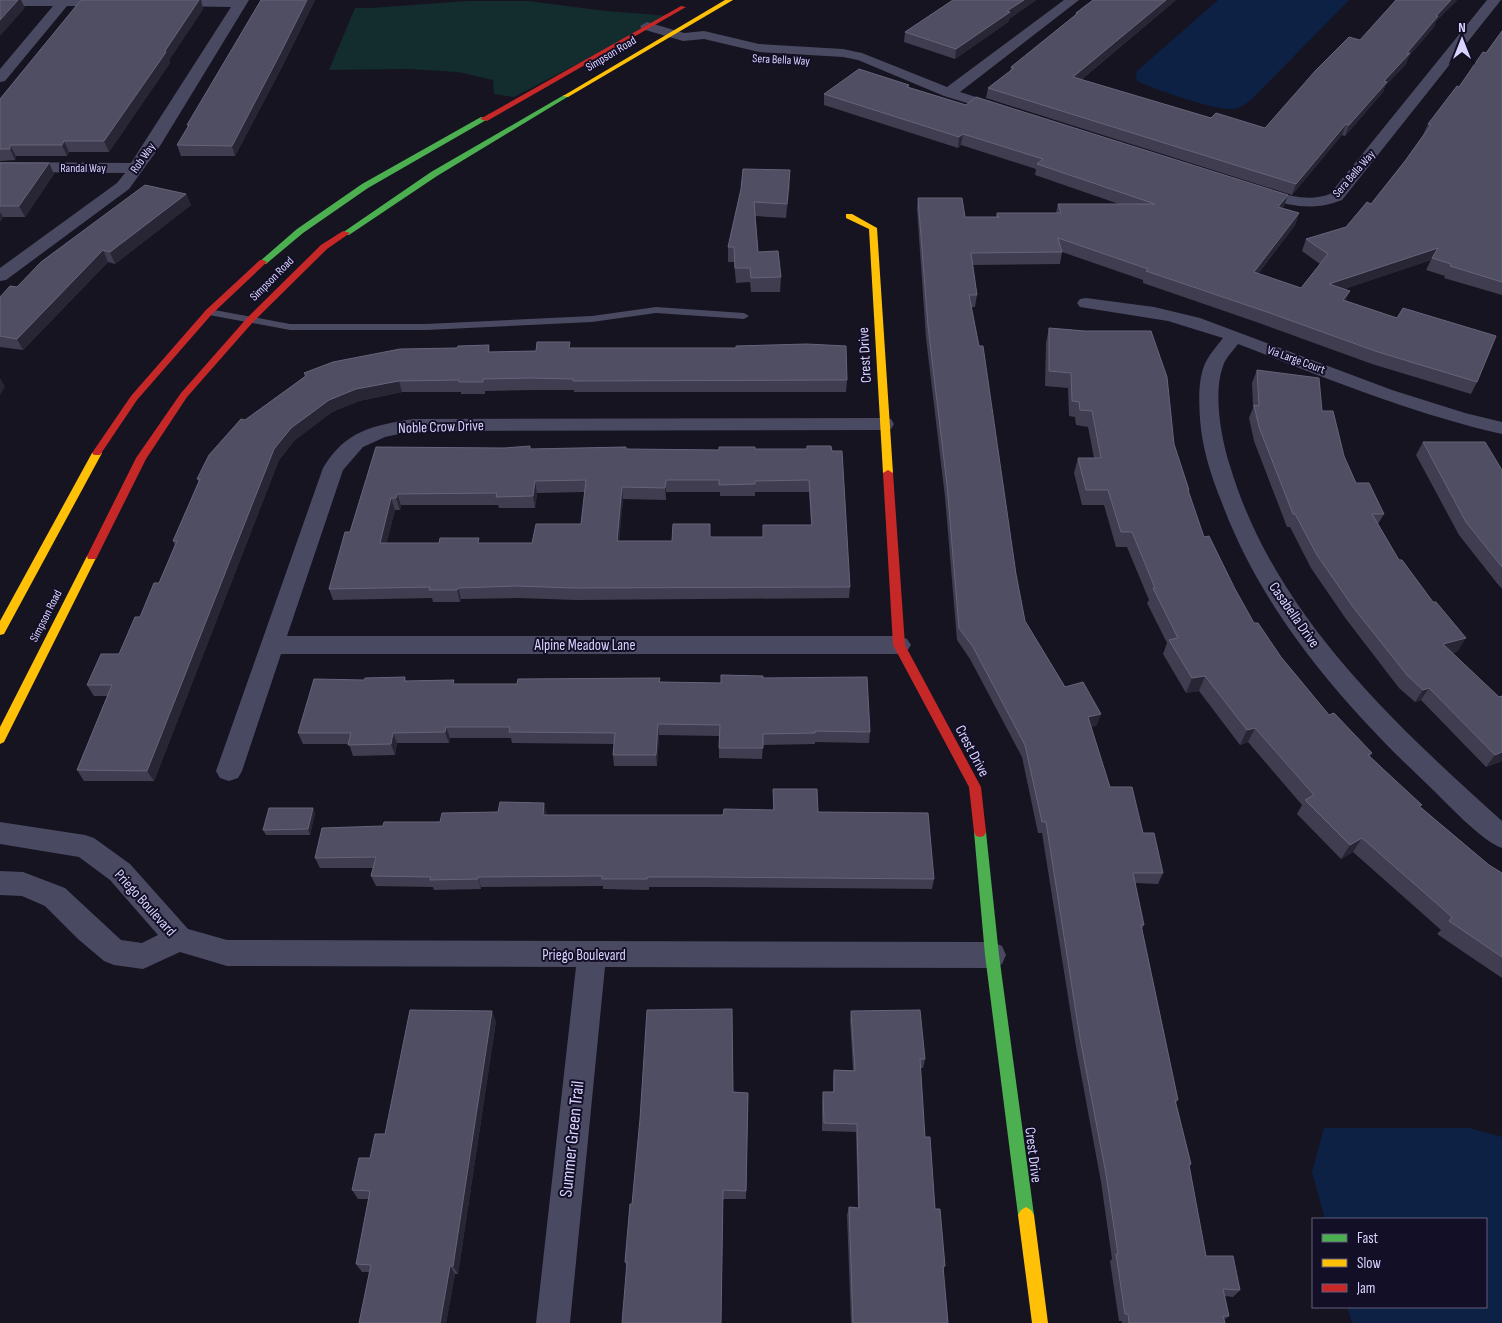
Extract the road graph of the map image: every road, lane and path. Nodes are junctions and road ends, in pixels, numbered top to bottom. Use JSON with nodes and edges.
{"nodes":[{"id":1,"x":695,"y":0,"type":"edge"},
{"id":2,"x":730,"y":0,"type":"edge"},
{"id":3,"x":1072,"y":0,"type":"edge"},
{"id":4,"x":1494,"y":0,"type":"edge"},
{"id":5,"x":241,"y":1,"type":"edge"},
{"id":6,"x":0,"y":2,"type":"edge"},
{"id":7,"x":63,"y":2,"type":"junction"},
{"id":8,"x":122,"y":2,"type":"edge"},
{"id":9,"x":152,"y":2,"type":"edge"},
{"id":10,"x":648,"y":26,"type":"junction"},
{"id":11,"x":678,"y":35,"type":"junction"},
{"id":12,"x":707,"y":50,"type":"dead end"},
{"id":13,"x":737,"y":57,"type":"dead end"},
{"id":14,"x":885,"y":67,"type":"junction"},
{"id":15,"x":0,"y":78,"type":"edge"},
{"id":16,"x":949,"y":93,"type":"junction"},
{"id":17,"x":1015,"y":114,"type":"edge"},
{"id":18,"x":0,"y":167,"type":"edge"},
{"id":19,"x":137,"y":168,"type":"junction"},
{"id":20,"x":1239,"y":186,"type":"edge"},
{"id":21,"x":849,"y":216,"type":"dead end"},
{"id":22,"x":0,"y":276,"type":"edge"},
{"id":23,"x":1086,"y":304,"type":"dead end"},
{"id":24,"x":209,"y":312,"type":"junction"},
{"id":25,"x":744,"y":316,"type":"dead end"},
{"id":26,"x":250,"y":320,"type":"junction"},
{"id":27,"x":1234,"y":337,"type":"junction"},
{"id":28,"x":884,"y":424,"type":"junction"},
{"id":29,"x":1502,"y":428,"type":"edge"},
{"id":30,"x":0,"y":631,"type":"edge"},
{"id":31,"x":272,"y":645,"type":"junction"},
{"id":32,"x":899,"y":645,"type":"junction"},
{"id":33,"x":0,"y":739,"type":"edge"},
{"id":34,"x":229,"y":771,"type":"dead end"},
{"id":35,"x":0,"y":833,"type":"edge"},
{"id":36,"x":1502,"y":837,"type":"edge"},
{"id":37,"x":0,"y":883,"type":"edge"},
{"id":38,"x":179,"y":939,"type":"junction"},
{"id":39,"x":592,"y":955,"type":"junction"},
{"id":40,"x":992,"y":955,"type":"junction"},
{"id":41,"x":553,"y":1323,"type":"edge"},
{"id":42,"x":1040,"y":1323,"type":"edge"}],
"edges":[{"from":1,"to":10,"type":"main road","name":"Simpson Road"},
{"from":2,"to":11,"type":"main road","name":"Simpson Road"},
{"from":3,"to":16,"type":"street"},
{"from":4,"to":20,"type":"street","name":"Sera Bella Way"},
{"from":5,"to":9,"type":"street"},
{"from":5,"to":19,"type":"street","name":"Rob Way"},
{"from":6,"to":7,"type":"street"},
{"from":7,"to":8,"type":"street"},
{"from":7,"to":15,"type":"street"},
{"from":10,"to":11,"type":"street","name":"Sera Bella Way"},
{"from":10,"to":24,"type":"main road","name":"Simpson Road"},
{"from":11,"to":12,"type":"street","name":"Sera Bella Way"},
{"from":11,"to":14,"type":"street","name":"Sera Bella Way"},
{"from":11,"to":26,"type":"main road","name":"Simpson Road"},
{"from":13,"to":14,"type":"street","name":"Sera Bella Way"},
{"from":14,"to":16,"type":"street","name":"Sera Bella Way"},
{"from":16,"to":17,"type":"street","name":"Sera Bella Way"},
{"from":18,"to":19,"type":"street","name":"Randal Way"},
{"from":19,"to":22,"type":"street","name":"Rob Way"},
{"from":21,"to":28,"type":"main road","name":"Crest Drive"},
{"from":23,"to":27,"type":"street","name":"Via Large Court"},
{"from":24,"to":26,"type":"lane"},
{"from":24,"to":30,"type":"main road","name":"Simpson Road"},
{"from":25,"to":26,"type":"lane"},
{"from":26,"to":33,"type":"main road","name":"Simpson Road"},
{"from":27,"to":29,"type":"street","name":"Via Large Court"},
{"from":27,"to":36,"type":"street","name":"Casabella Drive"},
{"from":28,"to":31,"type":"street","name":"Noble Crow Drive"},
{"from":28,"to":32,"type":"main road","name":"Crest Drive"},
{"from":31,"to":32,"type":"street","name":"Alpine Meadow Lane"},
{"from":31,"to":34,"type":"street","name":"Noble Crow Drive"},
{"from":32,"to":40,"type":"main road","name":"Crest Drive"},
{"from":35,"to":38,"type":"street","name":"Priego Boulevard"},
{"from":37,"to":38,"type":"street","name":"Priego Boulevard"},
{"from":38,"to":39,"type":"street","name":"Priego Boulevard"},
{"from":39,"to":40,"type":"street","name":"Priego Boulevard"},
{"from":39,"to":41,"type":"street","name":"Summer Green Trail"},
{"from":40,"to":42,"type":"main road","name":"Crest Drive"}]}
